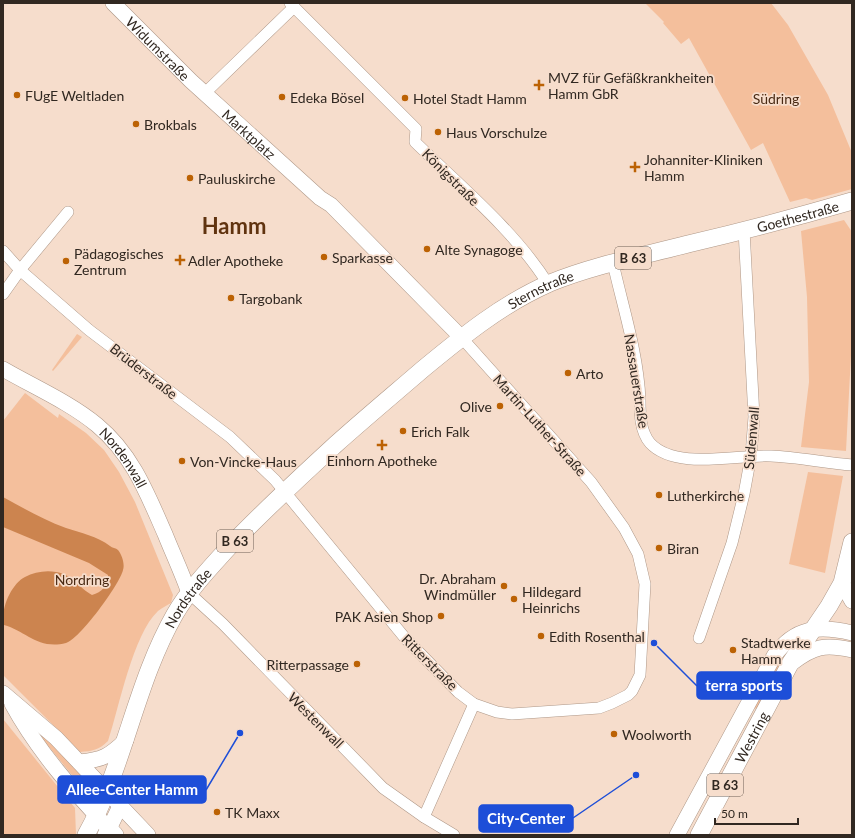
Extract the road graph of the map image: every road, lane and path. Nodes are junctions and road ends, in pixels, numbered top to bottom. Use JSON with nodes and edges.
{"nodes":[{"id":1,"x":113,"y":3,"type":"edge"},
{"id":2,"x":292,"y":5,"type":"edge"},
{"id":3,"x":205,"y":93,"type":"junction"},
{"id":4,"x":852,"y":201,"type":"edge"},
{"id":5,"x":331,"y":205,"type":"joint"},
{"id":6,"x":68,"y":212,"type":"dead end"},
{"id":7,"x":744,"y":230,"type":"junction"},
{"id":8,"x":3,"y":251,"type":"edge"},
{"id":9,"x":613,"y":263,"type":"junction"},
{"id":10,"x":20,"y":270,"type":"junction"},
{"id":11,"x":548,"y":284,"type":"junction"},
{"id":12,"x":3,"y":294,"type":"edge"},
{"id":13,"x":461,"y":337,"type":"junction"},
{"id":14,"x":3,"y":369,"type":"edge"},
{"id":15,"x":370,"y":414,"type":"joint"},
{"id":16,"x":751,"y":456,"type":"junction"},
{"id":17,"x":852,"y":464,"type":"edge"},
{"id":18,"x":284,"y":491,"type":"junction"},
{"id":19,"x":852,"y":542,"type":"edge"},
{"id":20,"x":842,"y":583,"type":"junction"},
{"id":21,"x":189,"y":593,"type":"junction"},
{"id":22,"x":852,"y":601,"type":"edge"},
{"id":23,"x":812,"y":629,"type":"junction"},
{"id":24,"x":852,"y":633,"type":"edge"},
{"id":25,"x":699,"y":638,"type":"dead end"},
{"id":26,"x":852,"y":650,"type":"edge"},
{"id":27,"x":789,"y":666,"type":"junction"},
{"id":28,"x":632,"y":691,"type":"joint"},
{"id":29,"x":7,"y":696,"type":"edge"},
{"id":30,"x":474,"y":704,"type":"junction"},
{"id":31,"x":126,"y":740,"type":"junction"},
{"id":32,"x":79,"y":762,"type":"junction"},
{"id":33,"x":107,"y":792,"type":"junction"},
{"id":34,"x":120,"y":806,"type":"junction"},
{"id":35,"x":96,"y":816,"type":"junction"},
{"id":36,"x":424,"y":817,"type":"junction"},
{"id":37,"x":110,"y":833,"type":"edge"},
{"id":38,"x":86,"y":835,"type":"edge"},
{"id":39,"x":148,"y":835,"type":"edge"},
{"id":40,"x":454,"y":835,"type":"edge"},
{"id":41,"x":677,"y":835,"type":"edge"},
{"id":42,"x":699,"y":835,"type":"edge"}],
"edges":[{"from":1,"to":3,"type":"main road","name":"Widumstraße"},
{"from":2,"to":3,"type":"street"},
{"from":2,"to":11,"type":"street","name":"Königstraße"},
{"from":3,"to":5,"type":"main road","name":"Marktplatz"},
{"from":4,"to":7,"type":"main road","name":"Goethestraße","number":"B 63"},
{"from":5,"to":13,"type":"main road","name":"Martin-Luther-Straße"},
{"from":6,"to":10,"type":"street"},
{"from":7,"to":9,"type":"main road","name":"Sternstraße","number":"B 63"},
{"from":7,"to":16,"type":"street","name":"Südenwall"},
{"from":8,"to":10,"type":"street","name":"Brüderstraße"},
{"from":9,"to":11,"type":"main road","name":"Sternstraße","number":"B 63"},
{"from":9,"to":16,"type":"street","name":"Nassauerstraße"},
{"from":10,"to":12,"type":"street"},
{"from":10,"to":18,"type":"street","name":"Brüderstraße"},
{"from":11,"to":13,"type":"main road","name":"Sternstraße","number":"B 63"},
{"from":13,"to":15,"type":"main road","name":"Sternstraße","number":"B 63"},
{"from":13,"to":28,"type":"street","name":"Martin-Luther-Straße"},
{"from":14,"to":21,"type":"main road","name":"Nordenwall"},
{"from":15,"to":18,"type":"main road","name":"Nordstraße","number":"B 63"},
{"from":16,"to":17,"type":"street"},
{"from":16,"to":25,"type":"street","name":"Südenwall"},
{"from":18,"to":21,"type":"main road","name":"Nordstraße","number":"B 63"},
{"from":18,"to":30,"type":"street","name":"Ritterstraße"},
{"from":19,"to":20,"type":"main road","number":"B 63"},
{"from":20,"to":22,"type":"main road"},
{"from":20,"to":23,"type":"main road","number":"B 63"},
{"from":21,"to":31,"type":"main road","name":"Nordstraße","number":"B 63"},
{"from":21,"to":36,"type":"street","name":"Westenwall"},
{"from":23,"to":24,"type":"main road"},
{"from":23,"to":27,"type":"main road","name":"Westring","number":"B 63"},
{"from":23,"to":41,"type":"main road","name":"Westring","number":"B 63"},
{"from":26,"to":27,"type":"main road"},
{"from":27,"to":42,"type":"main road","name":"Westring","number":"B 63"},
{"from":28,"to":30,"type":"street","name":"Ritterstraße"},
{"from":29,"to":32,"type":"main road"},
{"from":29,"to":35,"type":"main road"},
{"from":30,"to":36,"type":"street"},
{"from":31,"to":32,"type":"main road"},
{"from":31,"to":33,"type":"main road","name":"Nordstraße","number":"B 63"},
{"from":32,"to":33,"type":"main road"},
{"from":33,"to":34,"type":"main road"},
{"from":33,"to":35,"type":"main road","name":"Nordstraße","number":"B 63"},
{"from":34,"to":37,"type":"main road"},
{"from":34,"to":39,"type":"main road"},
{"from":35,"to":37,"type":"main road"},
{"from":35,"to":38,"type":"main road","number":"B 63"},
{"from":36,"to":40,"type":"street","name":"Westenwall"}]}
